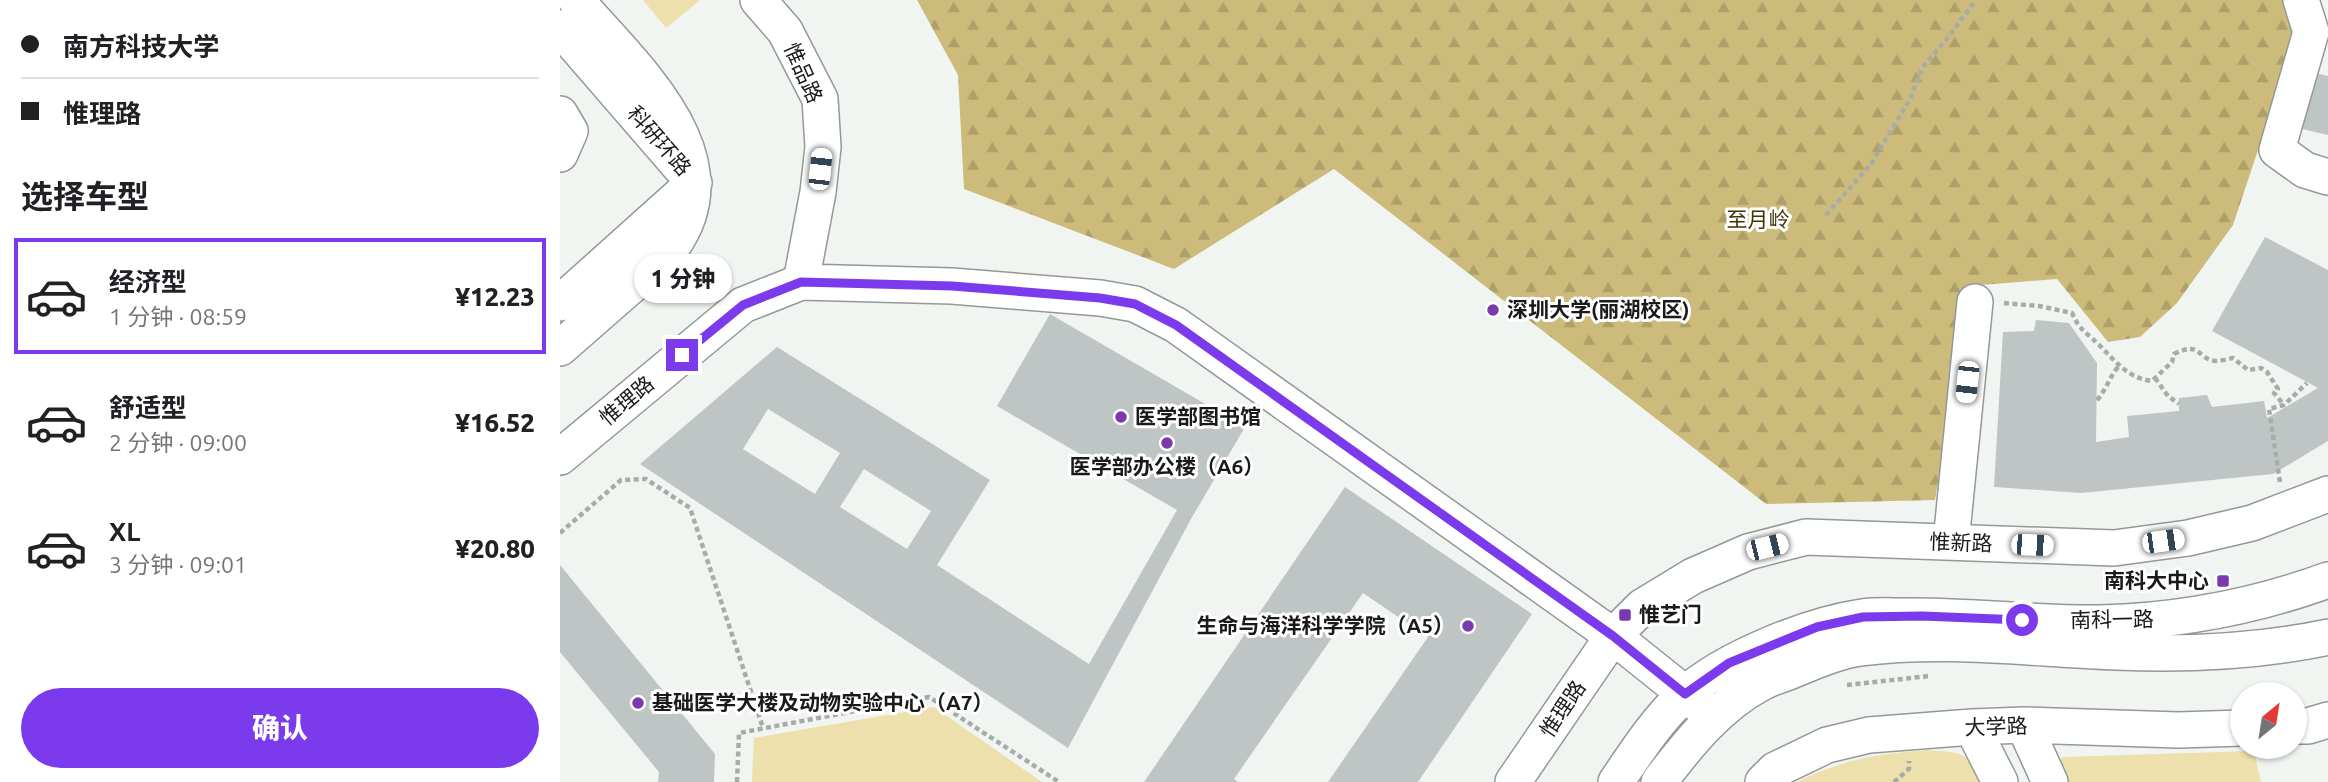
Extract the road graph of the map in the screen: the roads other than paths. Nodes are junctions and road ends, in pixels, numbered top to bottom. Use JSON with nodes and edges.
{"nodes":[{"id":1,"x":576,"y":0,"type":"edge"},
{"id":2,"x":758,"y":0,"type":"edge"},
{"id":3,"x":2301,"y":0,"type":"edge"},
{"id":4,"x":560,"y":28,"type":"edge"},
{"id":5,"x":560,"y":114,"type":"edge"},
{"id":6,"x":560,"y":154,"type":"edge"},
{"id":7,"x":2328,"y":177,"type":"edge"},
{"id":8,"x":694,"y":183,"type":"junction"},
{"id":9,"x":801,"y":282,"type":"junction"},
{"id":10,"x":1975,"y":302,"type":"road end"},
{"id":11,"x":560,"y":303,"type":"edge"},
{"id":12,"x":560,"y":348,"type":"edge"},
{"id":13,"x":560,"y":457,"type":"edge"},
{"id":14,"x":2328,"y":494,"type":"edge"},
{"id":15,"x":1951,"y":542,"type":"junction"},
{"id":16,"x":2328,"y":580,"type":"edge"},
{"id":17,"x":1613,"y":636,"type":"junction"},
{"id":18,"x":2328,"y":637,"type":"edge"},
{"id":19,"x":1685,"y":694,"type":"junction"},
{"id":20,"x":1714,"y":718,"type":"junction"},
{"id":21,"x":2328,"y":720,"type":"edge"},
{"id":22,"x":2024,"y":725,"type":"junction"},
{"id":23,"x":2307,"y":726,"type":"edge"},
{"id":24,"x":1972,"y":727,"type":"junction"},
{"id":25,"x":2230,"y":728,"type":"edge"},
{"id":26,"x":1513,"y":782,"type":"edge"},
{"id":27,"x":1616,"y":782,"type":"edge"},
{"id":28,"x":1659,"y":782,"type":"edge"},
{"id":29,"x":1763,"y":782,"type":"edge"},
{"id":30,"x":2000,"y":782,"type":"edge"},
{"id":31,"x":2050,"y":782,"type":"edge"}],
"edges":[{"from":1,"to":8,"type":"street","name":"科研环路"},
{"from":2,"to":9,"type":"street","name":"惟品路"},
{"from":3,"to":7,"type":"street"},
{"from":4,"to":8,"type":"street","name":"科研环路"},
{"from":5,"to":6,"type":"street"},
{"from":8,"to":11,"type":"street"},
{"from":8,"to":12,"type":"street"},
{"from":9,"to":13,"type":"street","name":"惟理路"},
{"from":9,"to":17,"type":"street"},
{"from":10,"to":15,"type":"street"},
{"from":14,"to":15,"type":"street","name":"惟新路"},
{"from":15,"to":17,"type":"street","name":"惟新路"},
{"from":16,"to":19,"type":"street","name":"南科一路"},
{"from":17,"to":19,"type":"street"},
{"from":17,"to":26,"type":"street","name":"惟理路"},
{"from":18,"to":20,"type":"street","name":"南科一路"},
{"from":19,"to":20,"type":"street"},
{"from":19,"to":27,"type":"street","name":"南科一路"},
{"from":20,"to":28,"type":"street","name":"南科一路"},
{"from":21,"to":23,"type":"street"},
{"from":22,"to":24,"type":"street","name":"大学路"},
{"from":22,"to":25,"type":"street","name":"大学路"},
{"from":22,"to":31,"type":"street"},
{"from":24,"to":29,"type":"street","name":"大学路"},
{"from":24,"to":30,"type":"street"}]}
